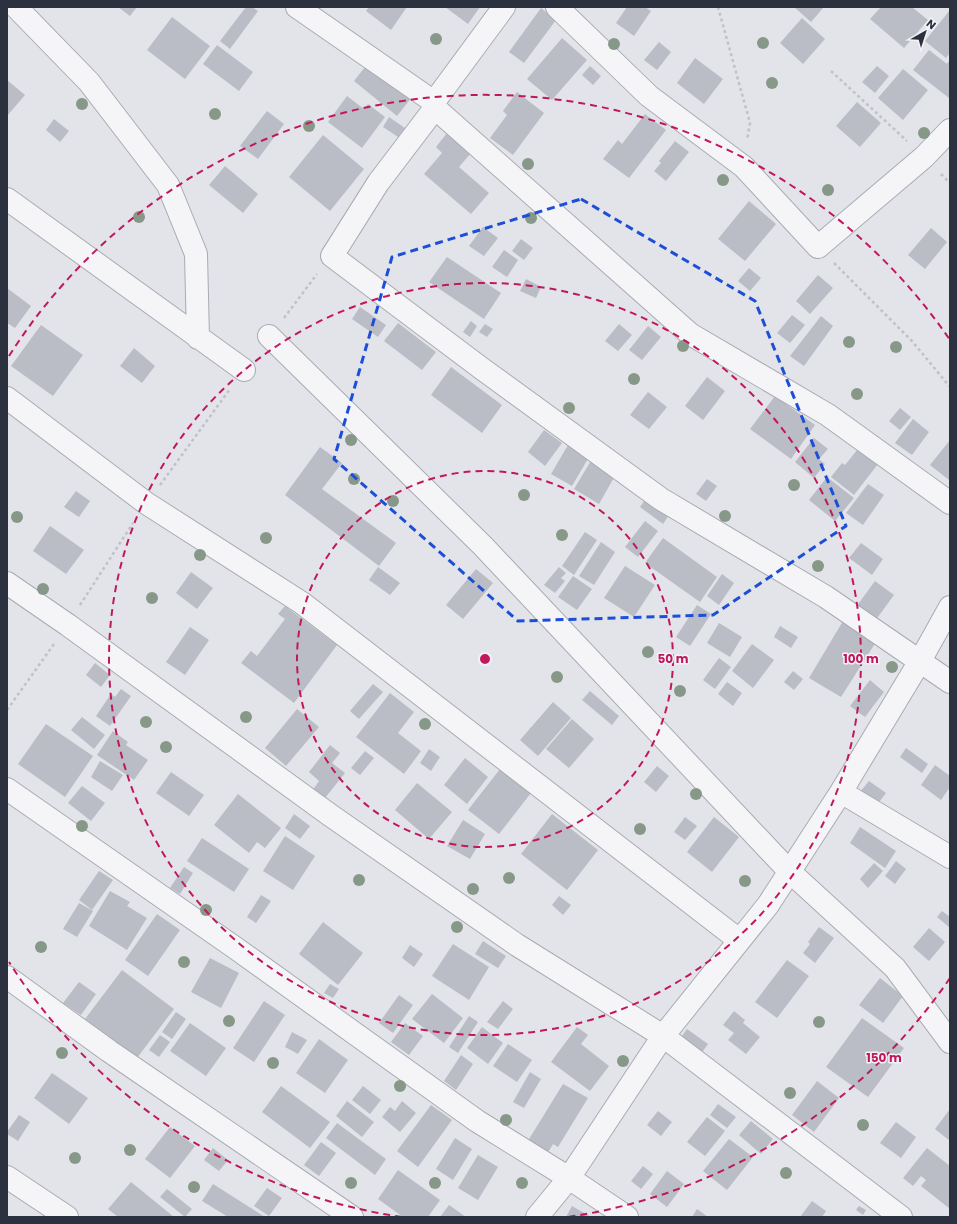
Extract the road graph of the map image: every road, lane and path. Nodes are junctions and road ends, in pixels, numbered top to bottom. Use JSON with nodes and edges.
{"nodes":[{"id":1,"x":16,"y":7,"type":"edge"},
{"id":2,"x":297,"y":7,"type":"edge"},
{"id":3,"x":504,"y":7,"type":"edge"},
{"id":4,"x":557,"y":7,"type":"edge"},
{"id":5,"x":718,"y":7,"type":"edge"},
{"id":6,"x":831,"y":71,"type":"dead end"},
{"id":7,"x":434,"y":105,"type":"junction"},
{"id":8,"x":950,"y":130,"type":"edge"},
{"id":9,"x":924,"y":157,"type":"junction"},
{"id":10,"x":744,"y":167,"type":"junction"},
{"id":11,"x":950,"y":183,"type":"edge"},
{"id":12,"x":7,"y":199,"type":"edge"},
{"id":13,"x":818,"y":247,"type":"junction"},
{"id":14,"x":332,"y":256,"type":"junction"},
{"id":15,"x":270,"y":336,"type":"joint"},
{"id":16,"x":198,"y":338,"type":"junction"},
{"id":17,"x":244,"y":370,"type":"joint"},
{"id":18,"x":950,"y":387,"type":"edge"},
{"id":19,"x":7,"y":398,"type":"edge"},
{"id":20,"x":146,"y":503,"type":"junction"},
{"id":21,"x":950,"y":504,"type":"edge"},
{"id":22,"x":7,"y":583,"type":"edge"},
{"id":23,"x":950,"y":607,"type":"edge"},
{"id":24,"x":68,"y":624,"type":"junction"},
{"id":25,"x":920,"y":661,"type":"junction"},
{"id":26,"x":950,"y":682,"type":"edge"},
{"id":27,"x":7,"y":710,"type":"edge"},
{"id":28,"x":7,"y":789,"type":"edge"},
{"id":29,"x":841,"y":792,"type":"junction"},
{"id":30,"x":950,"y":857,"type":"edge"},
{"id":31,"x":789,"y":871,"type":"junction"},
{"id":32,"x":739,"y":940,"type":"junction"},
{"id":33,"x":7,"y":977,"type":"edge"},
{"id":34,"x":663,"y":1036,"type":"junction"},
{"id":35,"x":950,"y":1042,"type":"edge"},
{"id":36,"x":7,"y":1177,"type":"edge"},
{"id":37,"x":569,"y":1178,"type":"junction"},
{"id":38,"x":67,"y":1217,"type":"edge"},
{"id":39,"x":352,"y":1217,"type":"edge"},
{"id":40,"x":537,"y":1217,"type":"edge"},
{"id":41,"x":627,"y":1217,"type":"edge"},
{"id":42,"x":901,"y":1217,"type":"edge"}],
"edges":[{"from":1,"to":16,"type":"street"},
{"from":2,"to":7,"type":"street"},
{"from":3,"to":7,"type":"street"},
{"from":4,"to":10,"type":"street"},
{"from":5,"to":10,"type":"path"},
{"from":6,"to":9,"type":"path"},
{"from":7,"to":14,"type":"street"},
{"from":7,"to":21,"type":"street"},
{"from":8,"to":9,"type":"street"},
{"from":9,"to":11,"type":"path"},
{"from":9,"to":13,"type":"street"},
{"from":10,"to":13,"type":"street"},
{"from":12,"to":16,"type":"street"},
{"from":13,"to":18,"type":"path"},
{"from":14,"to":15,"type":"path"},
{"from":14,"to":25,"type":"street"},
{"from":15,"to":31,"type":"street"},
{"from":16,"to":17,"type":"street"},
{"from":17,"to":20,"type":"path"},
{"from":19,"to":20,"type":"street"},
{"from":20,"to":24,"type":"path"},
{"from":20,"to":32,"type":"street"},
{"from":22,"to":24,"type":"street"},
{"from":23,"to":25,"type":"street"},
{"from":24,"to":27,"type":"path"},
{"from":24,"to":34,"type":"street"},
{"from":25,"to":26,"type":"street"},
{"from":25,"to":29,"type":"street"},
{"from":28,"to":37,"type":"street"},
{"from":29,"to":30,"type":"street"},
{"from":29,"to":31,"type":"street"},
{"from":31,"to":32,"type":"street"},
{"from":31,"to":35,"type":"street"},
{"from":32,"to":34,"type":"street"},
{"from":33,"to":39,"type":"street"},
{"from":34,"to":37,"type":"street"},
{"from":34,"to":42,"type":"street"},
{"from":36,"to":38,"type":"street"},
{"from":37,"to":40,"type":"street"},
{"from":37,"to":41,"type":"street"}]}
